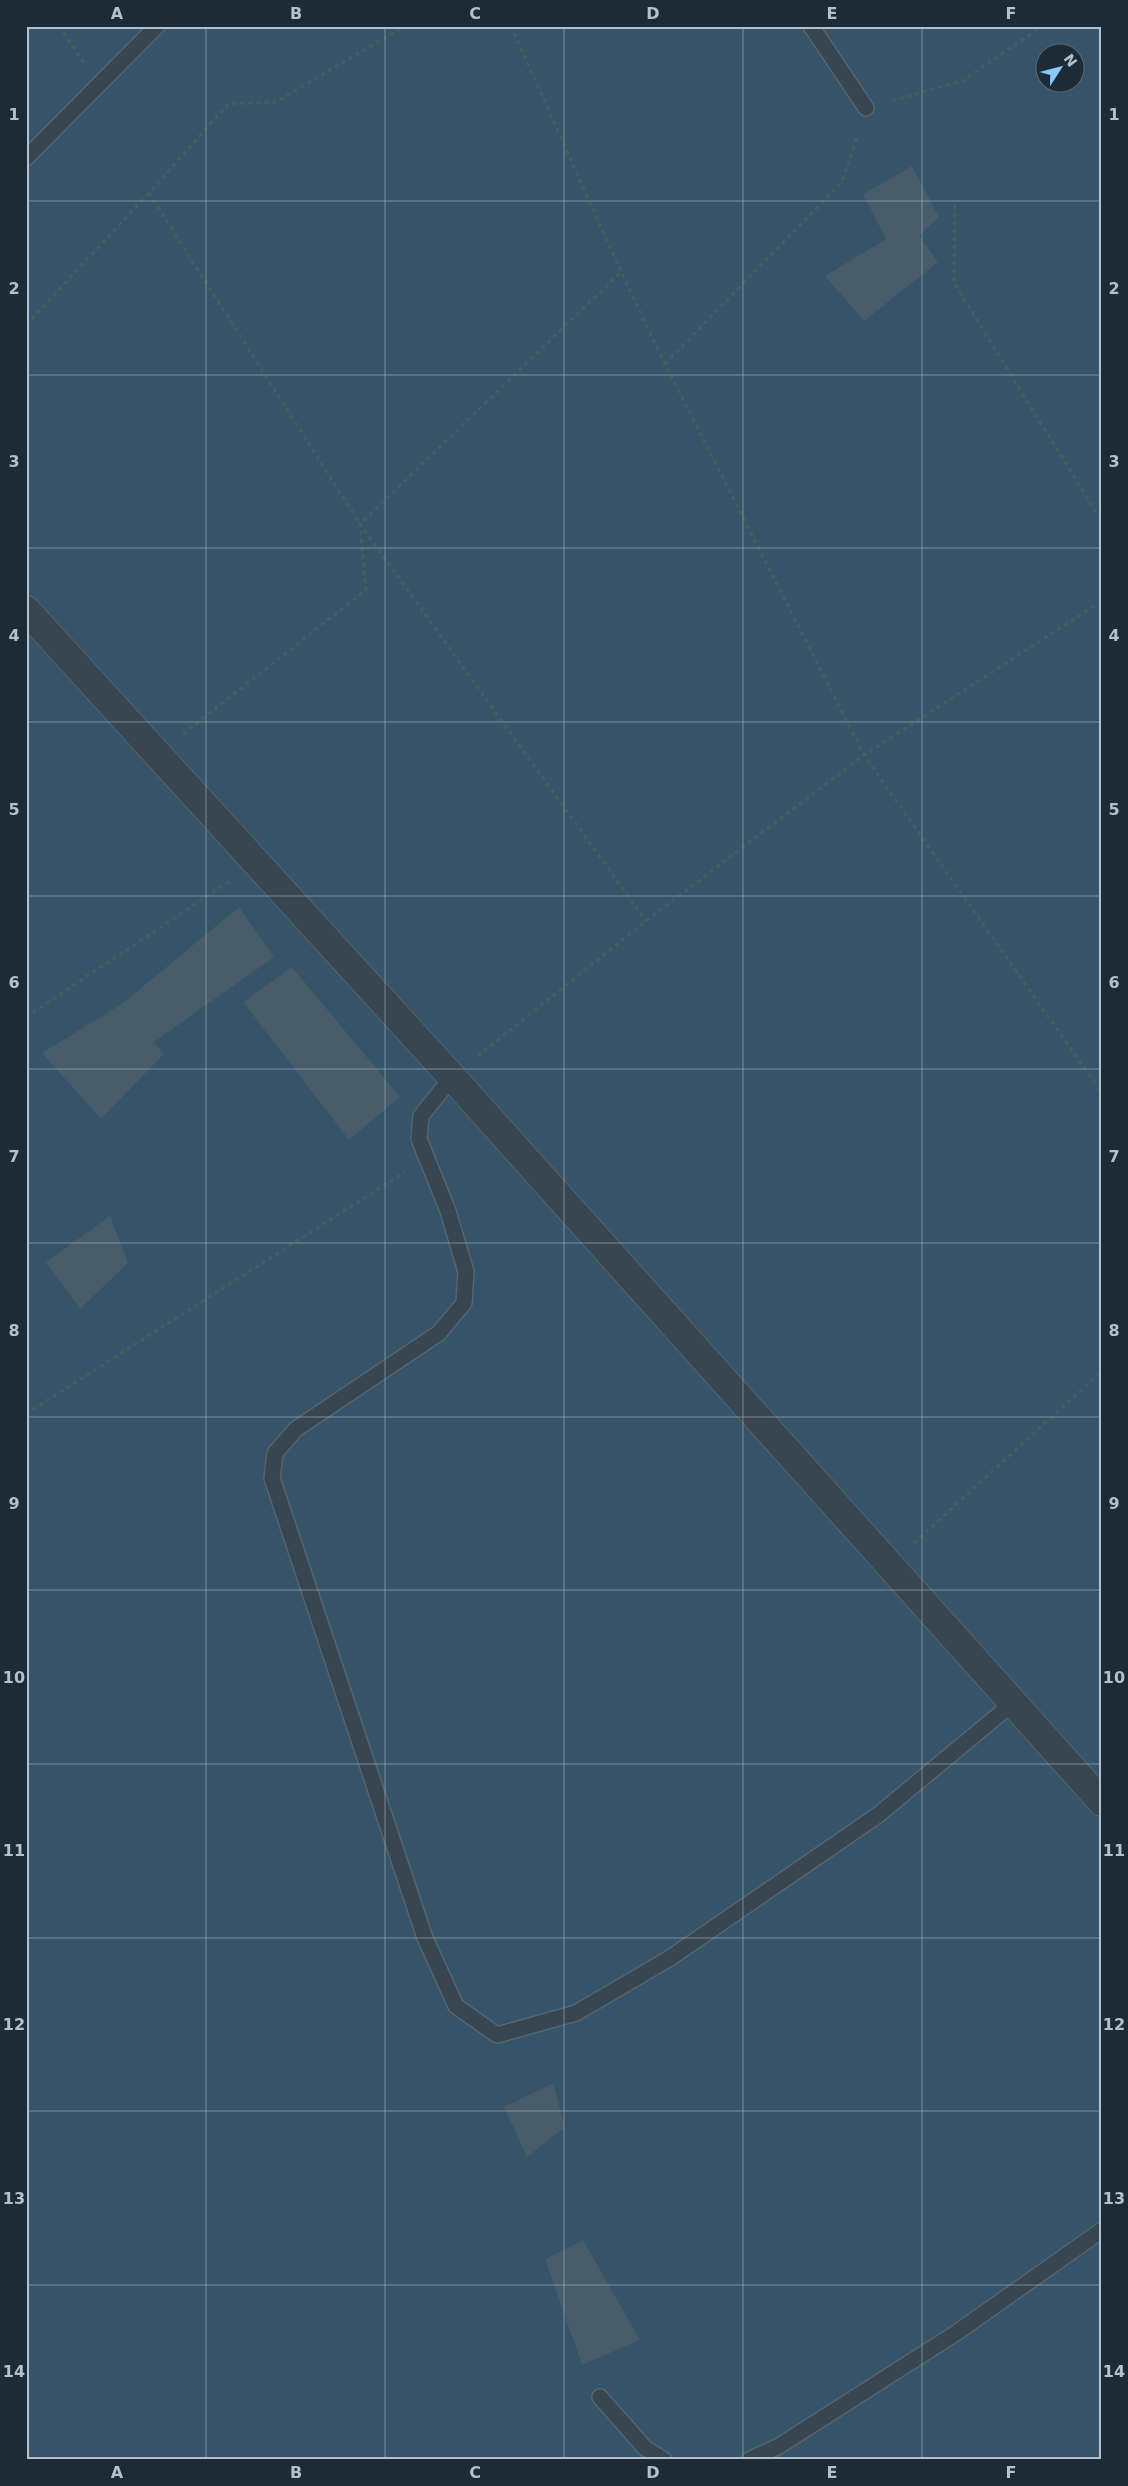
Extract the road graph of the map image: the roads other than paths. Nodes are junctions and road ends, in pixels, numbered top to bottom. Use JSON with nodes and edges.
{"nodes":[{"id":1,"x":157,"y":26,"type":"edge"},
{"id":2,"x":811,"y":26,"type":"edge"},
{"id":3,"x":866,"y":108,"type":"road end"},
{"id":4,"x":26,"y":158,"type":"edge"},
{"id":5,"x":26,"y":610,"type":"edge"},
{"id":6,"x":452,"y":1077,"type":"junction"},
{"id":7,"x":1013,"y":1702,"type":"junction"},
{"id":8,"x":1102,"y":1802,"type":"edge"},
{"id":9,"x":1102,"y":2230,"type":"edge"},
{"id":10,"x":600,"y":2398,"type":"dead end"},
{"id":11,"x":664,"y":2460,"type":"edge"},
{"id":12,"x":749,"y":2460,"type":"edge"}],
"edges":[{"from":1,"to":4,"type":"lane"},
{"from":2,"to":3,"type":"lane"},
{"from":5,"to":6,"type":"street"},
{"from":6,"to":7,"type":"street"},
{"from":6,"to":7,"type":"lane"},
{"from":7,"to":8,"type":"street"},
{"from":9,"to":12,"type":"lane"},
{"from":10,"to":11,"type":"lane"}]}
